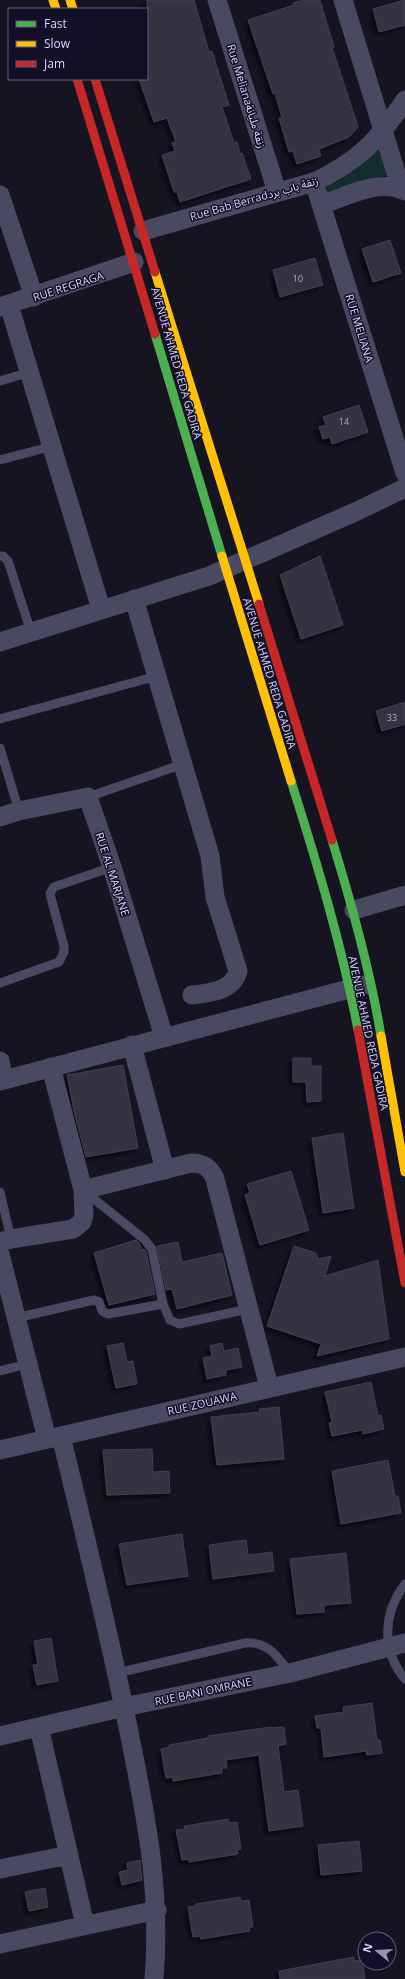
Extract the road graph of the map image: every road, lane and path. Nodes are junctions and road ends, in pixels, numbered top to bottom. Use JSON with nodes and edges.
{"nodes":[{"id":1,"x":217,"y":0,"type":"edge"},
{"id":2,"x":344,"y":0,"type":"edge"},
{"id":3,"x":77,"y":80,"type":"edge"},
{"id":4,"x":95,"y":80,"type":"edge"},
{"id":5,"x":405,"y":100,"type":"edge"},
{"id":6,"x":384,"y":131,"type":"junction"},
{"id":7,"x":314,"y":182,"type":"junction"},
{"id":8,"x":403,"y":190,"type":"edge"},
{"id":9,"x":277,"y":192,"type":"junction"},
{"id":10,"x":0,"y":195,"type":"edge"},
{"id":11,"x":321,"y":204,"type":"junction"},
{"id":12,"x":4,"y":223,"type":"edge"},
{"id":13,"x":143,"y":231,"type":"junction"},
{"id":14,"x":134,"y":262,"type":"junction"},
{"id":15,"x":34,"y":297,"type":"junction"},
{"id":16,"x":4,"y":306,"type":"edge"},
{"id":17,"x":30,"y":372,"type":"junction"},
{"id":18,"x":0,"y":380,"type":"edge"},
{"id":19,"x":53,"y":446,"type":"junction"},
{"id":20,"x":0,"y":460,"type":"edge"},
{"id":21,"x":405,"y":474,"type":"edge"},
{"id":22,"x":405,"y":488,"type":"edge"},
{"id":23,"x":0,"y":556,"type":"edge"},
{"id":24,"x":245,"y":560,"type":"junction"},
{"id":25,"x":225,"y":568,"type":"junction"},
{"id":26,"x":134,"y":598,"type":"junction"},
{"id":27,"x":101,"y":609,"type":"junction"},
{"id":28,"x":31,"y":632,"type":"junction"},
{"id":29,"x":0,"y":642,"type":"edge"},
{"id":30,"x":156,"y":676,"type":"junction"},
{"id":31,"x":0,"y":719,"type":"edge"},
{"id":32,"x":0,"y":748,"type":"edge"},
{"id":33,"x":183,"y":764,"type":"junction"},
{"id":34,"x":88,"y":797,"type":"junction"},
{"id":35,"x":19,"y":811,"type":"junction"},
{"id":36,"x":0,"y":817,"type":"edge"},
{"id":37,"x":112,"y":867,"type":"junction"},
{"id":38,"x":405,"y":895,"type":"edge"},
{"id":39,"x":354,"y":910,"type":"junction"},
{"id":40,"x":0,"y":983,"type":"edge"},
{"id":41,"x":372,"y":983,"type":"junction"},
{"id":42,"x":350,"y":988,"type":"junction"},
{"id":43,"x":192,"y":995,"type":"dead end"},
{"id":44,"x":164,"y":1037,"type":"junction"},
{"id":45,"x":132,"y":1045,"type":"junction"},
{"id":46,"x":0,"y":1061,"type":"edge"},
{"id":47,"x":51,"y":1067,"type":"junction"},
{"id":48,"x":2,"y":1080,"type":"edge"},
{"id":49,"x":165,"y":1170,"type":"junction"},
{"id":50,"x":405,"y":1172,"type":"edge"},
{"id":51,"x":83,"y":1190,"type":"junction"},
{"id":52,"x":0,"y":1192,"type":"edge"},
{"id":53,"x":2,"y":1244,"type":"edge"},
{"id":54,"x":405,"y":1283,"type":"edge"},
{"id":55,"x":163,"y":1304,"type":"junction"},
{"id":56,"x":248,"y":1309,"type":"junction"},
{"id":57,"x":16,"y":1318,"type":"junction"},
{"id":58,"x":405,"y":1357,"type":"edge"},
{"id":59,"x":27,"y":1364,"type":"junction"},
{"id":60,"x":0,"y":1371,"type":"edge"},
{"id":61,"x":269,"y":1388,"type":"junction"},
{"id":62,"x":54,"y":1438,"type":"junction"},
{"id":63,"x":0,"y":1450,"type":"edge"},
{"id":64,"x":405,"y":1584,"type":"edge"},
{"id":65,"x":397,"y":1645,"type":"edge"},
{"id":66,"x":117,"y":1673,"type":"junction"},
{"id":67,"x":290,"y":1673,"type":"junction"},
{"id":68,"x":405,"y":1679,"type":"edge"},
{"id":69,"x":124,"y":1707,"type":"junction"},
{"id":70,"x":39,"y":1727,"type":"junction"},
{"id":71,"x":0,"y":1736,"type":"edge"},
{"id":72,"x":69,"y":1855,"type":"junction"},
{"id":73,"x":0,"y":1869,"type":"edge"},
{"id":74,"x":157,"y":1910,"type":"junction"},
{"id":75,"x":85,"y":1925,"type":"junction"},
{"id":76,"x":0,"y":1944,"type":"edge"},
{"id":77,"x":154,"y":1979,"type":"edge"}],
"edges":[{"from":1,"to":9,"type":"street","name":"Rue Melianaزنقة مليانة"},
{"from":2,"to":6,"type":"street"},
{"from":3,"to":14,"type":"main road","name":"AVENUE AHMED REDA GADIRA"},
{"from":4,"to":13,"type":"main road","name":"AVENUE AHMED REDA GADIRA"},
{"from":5,"to":6,"type":"street","name":"Rue Bab Berradزنقة باب برد"},
{"from":6,"to":7,"type":"street","name":"Rue Bab Berradزنقة باب برد"},
{"from":6,"to":8,"type":"street"},
{"from":7,"to":9,"type":"street","name":"Rue Bab Berradزنقة باب برد"},
{"from":7,"to":11,"type":"street","name":"RUE MELIANA"},
{"from":8,"to":11,"type":"street"},
{"from":9,"to":13,"type":"street","name":"Rue Bab Berradزنقة باب برد"},
{"from":10,"to":12,"type":"street"},
{"from":11,"to":21,"type":"street","name":"RUE MELIANA"},
{"from":12,"to":15,"type":"street"},
{"from":13,"to":24,"type":"main road","name":"AVENUE AHMED REDA GADIRA"},
{"from":14,"to":15,"type":"street","name":"RUE REGRAGA"},
{"from":14,"to":25,"type":"main road","name":"AVENUE AHMED REDA GADIRA"},
{"from":15,"to":16,"type":"street","name":"RUE REGRAGA"},
{"from":16,"to":17,"type":"street"},
{"from":17,"to":18,"type":"lane"},
{"from":17,"to":19,"type":"street"},
{"from":19,"to":20,"type":"lane"},
{"from":19,"to":27,"type":"street"},
{"from":22,"to":24,"type":"street"},
{"from":23,"to":28,"type":"lane"},
{"from":24,"to":25,"type":"street"},
{"from":24,"to":39,"type":"main road","name":"AVENUE AHMED REDA GADIRA"},
{"from":25,"to":26,"type":"street"},
{"from":25,"to":42,"type":"main road","name":"AVENUE AHMED REDA GADIRA"},
{"from":26,"to":27,"type":"street"},
{"from":26,"to":30,"type":"street"},
{"from":27,"to":28,"type":"street"},
{"from":28,"to":29,"type":"street"},
{"from":30,"to":31,"type":"lane"},
{"from":30,"to":33,"type":"street"},
{"from":32,"to":35,"type":"lane"},
{"from":33,"to":34,"type":"lane"},
{"from":33,"to":43,"type":"street"},
{"from":34,"to":35,"type":"street"},
{"from":34,"to":37,"type":"street","name":"RUE AL MARJANE"},
{"from":35,"to":36,"type":"street"},
{"from":37,"to":40,"type":"lane"},
{"from":37,"to":44,"type":"street","name":"RUE AL MARJANE"},
{"from":38,"to":39,"type":"street"},
{"from":39,"to":41,"type":"main road","name":"AVENUE AHMED REDA GADIRA"},
{"from":41,"to":42,"type":"street"},
{"from":41,"to":50,"type":"main road","name":"AVENUE AHMED REDA GADIRA"},
{"from":42,"to":44,"type":"street"},
{"from":42,"to":54,"type":"main road","name":"AVENUE AHMED REDA GADIRA"},
{"from":44,"to":45,"type":"street"},
{"from":45,"to":47,"type":"street"},
{"from":45,"to":49,"type":"street"},
{"from":46,"to":48,"type":"street"},
{"from":47,"to":48,"type":"street"},
{"from":47,"to":51,"type":"street"},
{"from":49,"to":51,"type":"street"},
{"from":49,"to":56,"type":"street"},
{"from":51,"to":53,"type":"street"},
{"from":51,"to":55,"type":"lane"},
{"from":52,"to":53,"type":"lane"},
{"from":53,"to":57,"type":"street"},
{"from":55,"to":56,"type":"lane"},
{"from":55,"to":57,"type":"lane"},
{"from":56,"to":61,"type":"street"},
{"from":57,"to":59,"type":"street"},
{"from":58,"to":61,"type":"street","name":"RUE ZOUAWA"},
{"from":59,"to":60,"type":"lane"},
{"from":59,"to":62,"type":"street"},
{"from":61,"to":62,"type":"street","name":"RUE ZOUAWA"},
{"from":62,"to":63,"type":"street","name":"RUE ZOUAWA"},
{"from":62,"to":66,"type":"street"},
{"from":64,"to":65,"type":"lane"},
{"from":65,"to":67,"type":"street","name":"RUE BANI OMRANE"},
{"from":65,"to":68,"type":"lane"},
{"from":66,"to":67,"type":"lane"},
{"from":66,"to":69,"type":"street"},
{"from":67,"to":69,"type":"street","name":"RUE BANI OMRANE"},
{"from":69,"to":70,"type":"street","name":"RUE BANI OMRANE"},
{"from":69,"to":74,"type":"street"},
{"from":70,"to":71,"type":"street","name":"RUE BANI OMRANE"},
{"from":70,"to":72,"type":"street"},
{"from":72,"to":73,"type":"street"},
{"from":72,"to":75,"type":"street"},
{"from":74,"to":75,"type":"street"},
{"from":74,"to":77,"type":"street"},
{"from":75,"to":76,"type":"street"}]}
